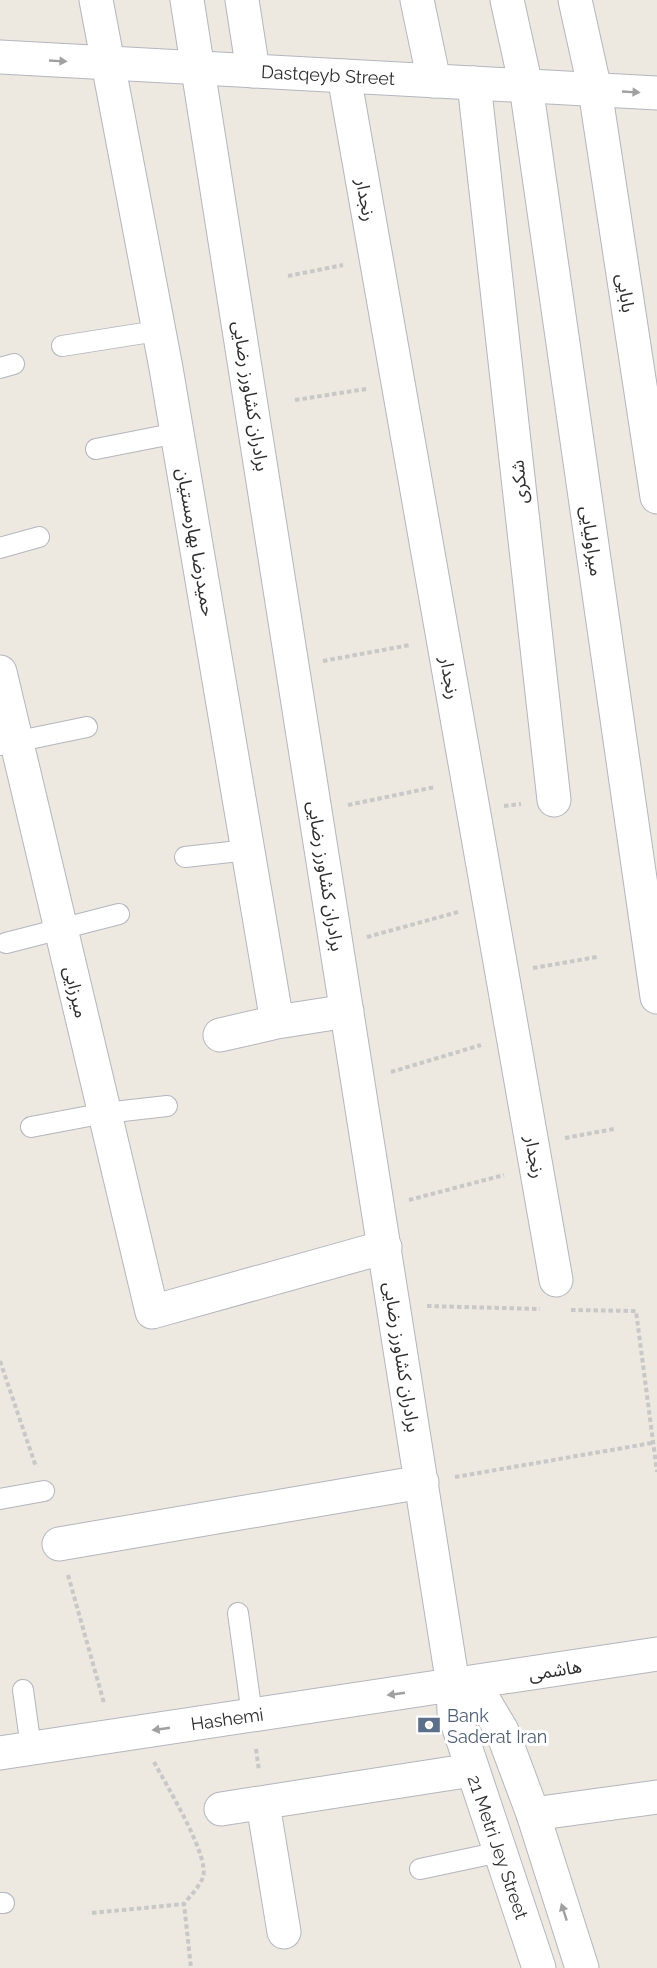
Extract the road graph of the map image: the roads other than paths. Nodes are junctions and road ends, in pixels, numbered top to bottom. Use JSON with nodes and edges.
{"nodes":[{"id":1,"x":96,"y":0,"type":"edge"},
{"id":2,"x":187,"y":0,"type":"edge"},
{"id":3,"x":242,"y":0,"type":"edge"},
{"id":4,"x":417,"y":0,"type":"edge"},
{"id":5,"x":507,"y":0,"type":"edge"},
{"id":6,"x":575,"y":0,"type":"edge"},
{"id":7,"x":0,"y":57,"type":"edge"},
{"id":8,"x":108,"y":63,"type":"junction"},
{"id":9,"x":199,"y":68,"type":"junction"},
{"id":10,"x":254,"y":71,"type":"junction"},
{"id":11,"x":344,"y":76,"type":"junction"},
{"id":12,"x":434,"y":81,"type":"junction"},
{"id":13,"x":474,"y":83,"type":"junction"},
{"id":14,"x":526,"y":86,"type":"junction"},
{"id":15,"x":595,"y":90,"type":"junction"},
{"id":16,"x":657,"y":93,"type":"edge"},
{"id":17,"x":157,"y":331,"type":"junction"},
{"id":18,"x":62,"y":346,"type":"dead end"},
{"id":19,"x":177,"y":433,"type":"junction"},
{"id":20,"x":96,"y":449,"type":"dead end"},
{"id":21,"x":657,"y":497,"type":"edge"},
{"id":22,"x":39,"y":537,"type":"dead end"},
{"id":23,"x":0,"y":548,"type":"edge"},
{"id":24,"x":0,"y":672,"type":"edge"},
{"id":25,"x":87,"y":727,"type":"dead end"},
{"id":26,"x":8,"y":743,"type":"edge"},
{"id":27,"x":554,"y":800,"type":"road end"},
{"id":28,"x":248,"y":850,"type":"junction"},
{"id":29,"x":185,"y":857,"type":"dead end"},
{"id":30,"x":119,"y":914,"type":"dead end"},
{"id":31,"x":61,"y":930,"type":"junction"},
{"id":32,"x":6,"y":943,"type":"dead end"},
{"id":33,"x":657,"y":997,"type":"edge"},
{"id":34,"x":347,"y":1011,"type":"junction"},
{"id":35,"x":277,"y":1022,"type":"junction"},
{"id":36,"x":220,"y":1035,"type":"dead end"},
{"id":37,"x":167,"y":1106,"type":"dead end"},
{"id":38,"x":105,"y":1113,"type":"junction"},
{"id":39,"x":31,"y":1127,"type":"dead end"},
{"id":40,"x":385,"y":1247,"type":"junction"},
{"id":41,"x":556,"y":1300,"type":"road end"},
{"id":42,"x":422,"y":1482,"type":"junction"},
{"id":43,"x":44,"y":1491,"type":"dead end"},
{"id":44,"x":0,"y":1499,"type":"edge"},
{"id":45,"x":59,"y":1544,"type":"dead end"},
{"id":46,"x":238,"y":1613,"type":"dead end"},
{"id":47,"x":657,"y":1654,"type":"edge"},
{"id":48,"x":453,"y":1685,"type":"junction"},
{"id":49,"x":23,"y":1690,"type":"dead end"},
{"id":50,"x":252,"y":1715,"type":"junction"},
{"id":51,"x":15,"y":1750,"type":"edge"},
{"id":52,"x":472,"y":1770,"type":"junction"},
{"id":53,"x":657,"y":1797,"type":"edge"},
{"id":54,"x":262,"y":1804,"type":"junction"},
{"id":55,"x":221,"y":1809,"type":"dead end"},
{"id":56,"x":533,"y":1814,"type":"junction"},
{"id":57,"x":500,"y":1852,"type":"junction"},
{"id":58,"x":420,"y":1869,"type":"dead end"},
{"id":59,"x":284,"y":1932,"type":"dead end"},
{"id":60,"x":539,"y":1968,"type":"edge"},
{"id":61,"x":582,"y":1968,"type":"edge"}],
"edges":[{"from":1,"to":8,"type":"street","name":"حمیدرضا بهارمستیان"},
{"from":2,"to":9,"type":"street","name":"برادران کشاورز رضایی"},
{"from":3,"to":10,"type":"street"},
{"from":4,"to":12,"type":"street"},
{"from":5,"to":14,"type":"street","name":"میراولیایی"},
{"from":6,"to":15,"type":"street","name":"بابایی"},
{"from":7,"to":8,"type":"street","name":"Dastqeyb Street","one_way":true},
{"from":8,"to":9,"type":"street","name":"Dastqeyb Street"},
{"from":8,"to":17,"type":"street","name":"حمیدرضا بهارمستیان"},
{"from":9,"to":10,"type":"street","name":"Dastqeyb Street"},
{"from":9,"to":34,"type":"street","name":"برادران کشاورز رضایی"},
{"from":10,"to":11,"type":"street","name":"Dastqeyb Street"},
{"from":11,"to":12,"type":"street","name":"Dastqeyb Street"},
{"from":11,"to":41,"type":"street","name":"رنجدار"},
{"from":12,"to":13,"type":"street","name":"Dastqeyb Street"},
{"from":13,"to":14,"type":"street","name":"Dastqeyb Street"},
{"from":13,"to":27,"type":"street","name":"شکری"},
{"from":14,"to":15,"type":"street","name":"Dastqeyb Street"},
{"from":14,"to":33,"type":"street","name":"میراولیایی"},
{"from":15,"to":16,"type":"street","name":"Dastqeyb Street","one_way":true},
{"from":15,"to":21,"type":"street","name":"بابایی"},
{"from":17,"to":18,"type":"lane"},
{"from":17,"to":19,"type":"street","name":"حمیدرضا بهارمستیان"},
{"from":19,"to":20,"type":"lane"},
{"from":19,"to":28,"type":"street","name":"حمیدرضا بهارمستیان"},
{"from":22,"to":23,"type":"lane"},
{"from":24,"to":26,"type":"street","name":"میرزایی"},
{"from":25,"to":26,"type":"lane"},
{"from":26,"to":31,"type":"street","name":"میرزایی"},
{"from":28,"to":29,"type":"lane"},
{"from":28,"to":35,"type":"street","name":"حمیدرضا بهارمستیان"},
{"from":30,"to":31,"type":"lane"},
{"from":31,"to":32,"type":"lane"},
{"from":31,"to":38,"type":"street","name":"میرزایی"},
{"from":34,"to":35,"type":"street"},
{"from":34,"to":40,"type":"street","name":"برادران کشاورز رضایی"},
{"from":35,"to":36,"type":"street"},
{"from":37,"to":38,"type":"lane"},
{"from":38,"to":39,"type":"lane"},
{"from":38,"to":40,"type":"street","name":"میرزایی"},
{"from":40,"to":42,"type":"street","name":"برادران کشاورز رضایی"},
{"from":42,"to":45,"type":"street"},
{"from":42,"to":48,"type":"street","name":"برادران کشاورز رضایی"},
{"from":43,"to":44,"type":"lane"},
{"from":46,"to":50,"type":"lane"},
{"from":47,"to":48,"type":"street","name":"هاشمی"},
{"from":48,"to":50,"type":"street","name":"Hashemi","one_way":true},
{"from":48,"to":52,"type":"street","name":"21 Metri Jey Street"},
{"from":48,"to":56,"type":"street"},
{"from":49,"to":51,"type":"lane"},
{"from":50,"to":51,"type":"street","name":"Hashemi","one_way":true},
{"from":52,"to":54,"type":"street"},
{"from":52,"to":57,"type":"street","name":"21 Metri Jey Street"},
{"from":53,"to":56,"type":"street"},
{"from":54,"to":55,"type":"street"},
{"from":54,"to":59,"type":"street"},
{"from":61,"to":56,"type":"street","one_way":true},
{"from":57,"to":58,"type":"lane"},
{"from":57,"to":60,"type":"street","name":"21 Metri Jey Street"}]}
